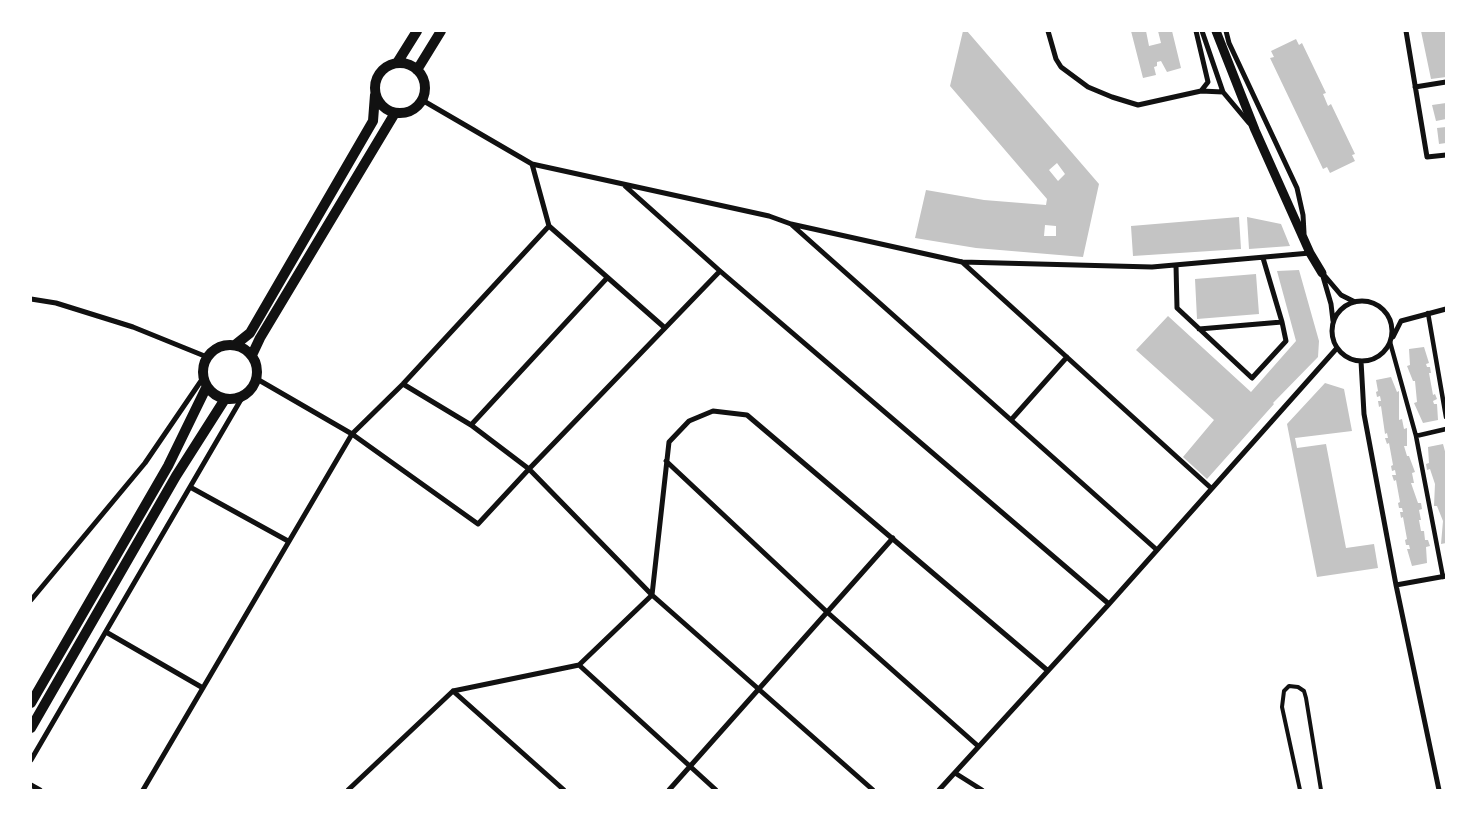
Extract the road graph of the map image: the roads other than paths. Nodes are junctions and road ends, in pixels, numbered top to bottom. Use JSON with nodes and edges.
{"nodes":[{"id":1,"x":417,"y":31,"type":"edge"},
{"id":2,"x":441,"y":31,"type":"edge"},
{"id":3,"x":1048,"y":31,"type":"edge"},
{"id":4,"x":1196,"y":31,"type":"edge"},
{"id":5,"x":1202,"y":31,"type":"edge"},
{"id":6,"x":1216,"y":31,"type":"edge"},
{"id":7,"x":1226,"y":31,"type":"edge"},
{"id":8,"x":1406,"y":31,"type":"edge"},
{"id":9,"x":397,"y":63,"type":"junction"},
{"id":10,"x":417,"y":70,"type":"junction"},
{"id":11,"x":1446,"y":82,"type":"edge"},
{"id":12,"x":1415,"y":87,"type":"junction"},
{"id":13,"x":1201,"y":91,"type":"junction"},
{"id":14,"x":1223,"y":92,"type":"junction"},
{"id":15,"x":376,"y":95,"type":"junction"},
{"id":16,"x":422,"y":100,"type":"junction"},
{"id":17,"x":395,"y":113,"type":"junction"},
{"id":18,"x":1255,"y":130,"type":"junction"},
{"id":19,"x":1446,"y":155,"type":"edge"},
{"id":20,"x":532,"y":164,"type":"junction"},
{"id":21,"x":625,"y":186,"type":"junction"},
{"id":22,"x":791,"y":224,"type":"junction"},
{"id":23,"x":549,"y":226,"type":"junction"},
{"id":24,"x":1304,"y":238,"type":"junction"},
{"id":25,"x":1310,"y":253,"type":"junction"},
{"id":26,"x":1263,"y":258,"type":"junction"},
{"id":27,"x":962,"y":262,"type":"junction"},
{"id":28,"x":1176,"y":265,"type":"junction"},
{"id":29,"x":720,"y":271,"type":"junction"},
{"id":30,"x":1322,"y":273,"type":"junction"},
{"id":31,"x":607,"y":278,"type":"junction"},
{"id":32,"x":31,"y":299,"type":"edge"},
{"id":33,"x":1355,"y":302,"type":"junction"},
{"id":34,"x":1446,"y":309,"type":"edge"},
{"id":35,"x":1428,"y":313,"type":"junction"},
{"id":36,"x":1282,"y":322,"type":"junction"},
{"id":37,"x":1333,"y":324,"type":"junction"},
{"id":38,"x":665,"y":328,"type":"junction"},
{"id":39,"x":1200,"y":329,"type":"junction"},
{"id":40,"x":1390,"y":342,"type":"junction"},
{"id":41,"x":235,"y":345,"type":"junction"},
{"id":42,"x":1337,"y":348,"type":"junction"},
{"id":43,"x":252,"y":355,"type":"junction"},
{"id":44,"x":207,"y":357,"type":"junction"},
{"id":45,"x":1067,"y":357,"type":"junction"},
{"id":46,"x":1361,"y":361,"type":"junction"},
{"id":47,"x":257,"y":379,"type":"junction"},
{"id":48,"x":205,"y":382,"type":"junction"},
{"id":49,"x":403,"y":384,"type":"junction"},
{"id":50,"x":242,"y":396,"type":"junction"},
{"id":51,"x":225,"y":399,"type":"junction"},
{"id":52,"x":1446,"y":417,"type":"edge"},
{"id":53,"x":1011,"y":420,"type":"junction"},
{"id":54,"x":472,"y":424,"type":"junction"},
{"id":55,"x":1446,"y":429,"type":"edge"},
{"id":56,"x":352,"y":434,"type":"junction"},
{"id":57,"x":1416,"y":436,"type":"junction"},
{"id":58,"x":666,"y":461,"type":"junction"},
{"id":59,"x":528,"y":469,"type":"junction"},
{"id":60,"x":190,"y":487,"type":"junction"},
{"id":61,"x":1211,"y":488,"type":"junction"},
{"id":62,"x":893,"y":538,"type":"junction"},
{"id":63,"x":288,"y":541,"type":"junction"},
{"id":64,"x":1157,"y":550,"type":"junction"},
{"id":65,"x":1444,"y":577,"type":"edge"},
{"id":66,"x":1396,"y":585,"type":"junction"},
{"id":67,"x":652,"y":595,"type":"junction"},
{"id":68,"x":31,"y":600,"type":"edge"},
{"id":69,"x":1109,"y":604,"type":"junction"},
{"id":70,"x":827,"y":612,"type":"junction"},
{"id":71,"x":106,"y":632,"type":"junction"},
{"id":72,"x":579,"y":665,"type":"junction"},
{"id":73,"x":1047,"y":670,"type":"junction"},
{"id":74,"x":203,"y":688,"type":"junction"},
{"id":75,"x":758,"y":688,"type":"junction"},
{"id":76,"x":453,"y":691,"type":"junction"},
{"id":77,"x":31,"y":703,"type":"edge"},
{"id":78,"x":31,"y":728,"type":"edge"},
{"id":79,"x":978,"y":746,"type":"junction"},
{"id":80,"x":31,"y":760,"type":"edge"},
{"id":81,"x":690,"y":766,"type":"junction"},
{"id":82,"x":955,"y":773,"type":"junction"},
{"id":83,"x":31,"y":785,"type":"edge"},
{"id":84,"x":40,"y":790,"type":"edge"},
{"id":85,"x":143,"y":790,"type":"edge"},
{"id":86,"x":348,"y":790,"type":"edge"},
{"id":87,"x":564,"y":790,"type":"edge"},
{"id":88,"x":669,"y":790,"type":"edge"},
{"id":89,"x":716,"y":790,"type":"edge"},
{"id":90,"x":873,"y":790,"type":"edge"},
{"id":91,"x":939,"y":790,"type":"edge"},
{"id":92,"x":982,"y":790,"type":"edge"},
{"id":93,"x":1300,"y":790,"type":"edge"},
{"id":94,"x":1321,"y":790,"type":"edge"},
{"id":95,"x":1439,"y":790,"type":"edge"}],
"edges":[{"from":1,"to":9,"type":"main road"},
{"from":2,"to":10,"type":"main road"},
{"from":3,"to":13,"type":"street"},
{"from":4,"to":13,"type":"street"},
{"from":5,"to":14,"type":"street"},
{"from":6,"to":18,"type":"street"},
{"from":7,"to":24,"type":"street"},
{"from":8,"to":12,"type":"street"},
{"from":9,"to":10,"type":"main road"},
{"from":9,"to":15,"type":"main road"},
{"from":10,"to":16,"type":"main road"},
{"from":11,"to":12,"type":"street"},
{"from":12,"to":19,"type":"street"},
{"from":13,"to":14,"type":"street"},
{"from":14,"to":18,"type":"street"},
{"from":15,"to":17,"type":"main road"},
{"from":15,"to":41,"type":"main road"},
{"from":16,"to":17,"type":"main road"},
{"from":16,"to":20,"type":"street"},
{"from":17,"to":43,"type":"main road"},
{"from":18,"to":24,"type":"street"},
{"from":20,"to":21,"type":"street"},
{"from":20,"to":23,"type":"street"},
{"from":21,"to":22,"type":"street"},
{"from":21,"to":29,"type":"street"},
{"from":22,"to":27,"type":"street"},
{"from":22,"to":53,"type":"street"},
{"from":23,"to":31,"type":"street"},
{"from":23,"to":49,"type":"street"},
{"from":24,"to":25,"type":"street"},
{"from":25,"to":26,"type":"street"},
{"from":25,"to":30,"type":"street"},
{"from":26,"to":28,"type":"street"},
{"from":26,"to":36,"type":"street"},
{"from":27,"to":28,"type":"street"},
{"from":27,"to":45,"type":"street"},
{"from":28,"to":39,"type":"street"},
{"from":29,"to":38,"type":"street"},
{"from":29,"to":69,"type":"street"},
{"from":30,"to":33,"type":"street"},
{"from":30,"to":37,"type":"street"},
{"from":31,"to":38,"type":"street"},
{"from":31,"to":54,"type":"street"},
{"from":32,"to":44,"type":"street"},
{"from":33,"to":37,"type":"street"},
{"from":33,"to":40,"type":"street"},
{"from":34,"to":35,"type":"street"},
{"from":35,"to":40,"type":"street"},
{"from":35,"to":52,"type":"street"},
{"from":36,"to":39,"type":"street"},
{"from":36,"to":39,"type":"street"},
{"from":37,"to":42,"type":"street"},
{"from":38,"to":59,"type":"street"},
{"from":40,"to":46,"type":"street"},
{"from":40,"to":57,"type":"street"},
{"from":41,"to":43,"type":"main road"},
{"from":41,"to":44,"type":"main road"},
{"from":42,"to":46,"type":"street"},
{"from":42,"to":61,"type":"street"},
{"from":43,"to":47,"type":"main road"},
{"from":44,"to":48,"type":"main road"},
{"from":45,"to":53,"type":"street"},
{"from":45,"to":61,"type":"street"},
{"from":46,"to":66,"type":"street"},
{"from":47,"to":50,"type":"main road"},
{"from":47,"to":56,"type":"street"},
{"from":48,"to":51,"type":"main road"},
{"from":48,"to":68,"type":"street"},
{"from":48,"to":77,"type":"main road"},
{"from":49,"to":54,"type":"street"},
{"from":49,"to":56,"type":"street"},
{"from":50,"to":51,"type":"main road"},
{"from":50,"to":60,"type":"street"},
{"from":51,"to":78,"type":"main road"},
{"from":53,"to":64,"type":"street"},
{"from":54,"to":59,"type":"street"},
{"from":55,"to":57,"type":"street"},
{"from":56,"to":59,"type":"street"},
{"from":56,"to":63,"type":"street"},
{"from":57,"to":65,"type":"street"},
{"from":58,"to":62,"type":"street"},
{"from":58,"to":67,"type":"street"},
{"from":58,"to":70,"type":"street"},
{"from":59,"to":67,"type":"street"},
{"from":60,"to":63,"type":"street"},
{"from":60,"to":71,"type":"street"},
{"from":61,"to":64,"type":"street"},
{"from":62,"to":70,"type":"street"},
{"from":62,"to":73,"type":"street"},
{"from":63,"to":74,"type":"street"},
{"from":64,"to":69,"type":"street"},
{"from":65,"to":66,"type":"street"},
{"from":66,"to":95,"type":"street"},
{"from":67,"to":72,"type":"street"},
{"from":67,"to":75,"type":"street"},
{"from":69,"to":73,"type":"street"},
{"from":70,"to":75,"type":"street"},
{"from":70,"to":79,"type":"street"},
{"from":71,"to":74,"type":"street"},
{"from":71,"to":80,"type":"street"},
{"from":72,"to":76,"type":"street"},
{"from":72,"to":81,"type":"street"},
{"from":73,"to":79,"type":"street"},
{"from":74,"to":85,"type":"street"},
{"from":75,"to":81,"type":"street"},
{"from":75,"to":90,"type":"street"},
{"from":76,"to":86,"type":"street"},
{"from":76,"to":87,"type":"street"},
{"from":79,"to":82,"type":"street"},
{"from":81,"to":88,"type":"street"},
{"from":81,"to":89,"type":"street"},
{"from":82,"to":91,"type":"street"},
{"from":82,"to":92,"type":"street"},
{"from":83,"to":84,"type":"street"},
{"from":93,"to":94,"type":"lane"}]}
